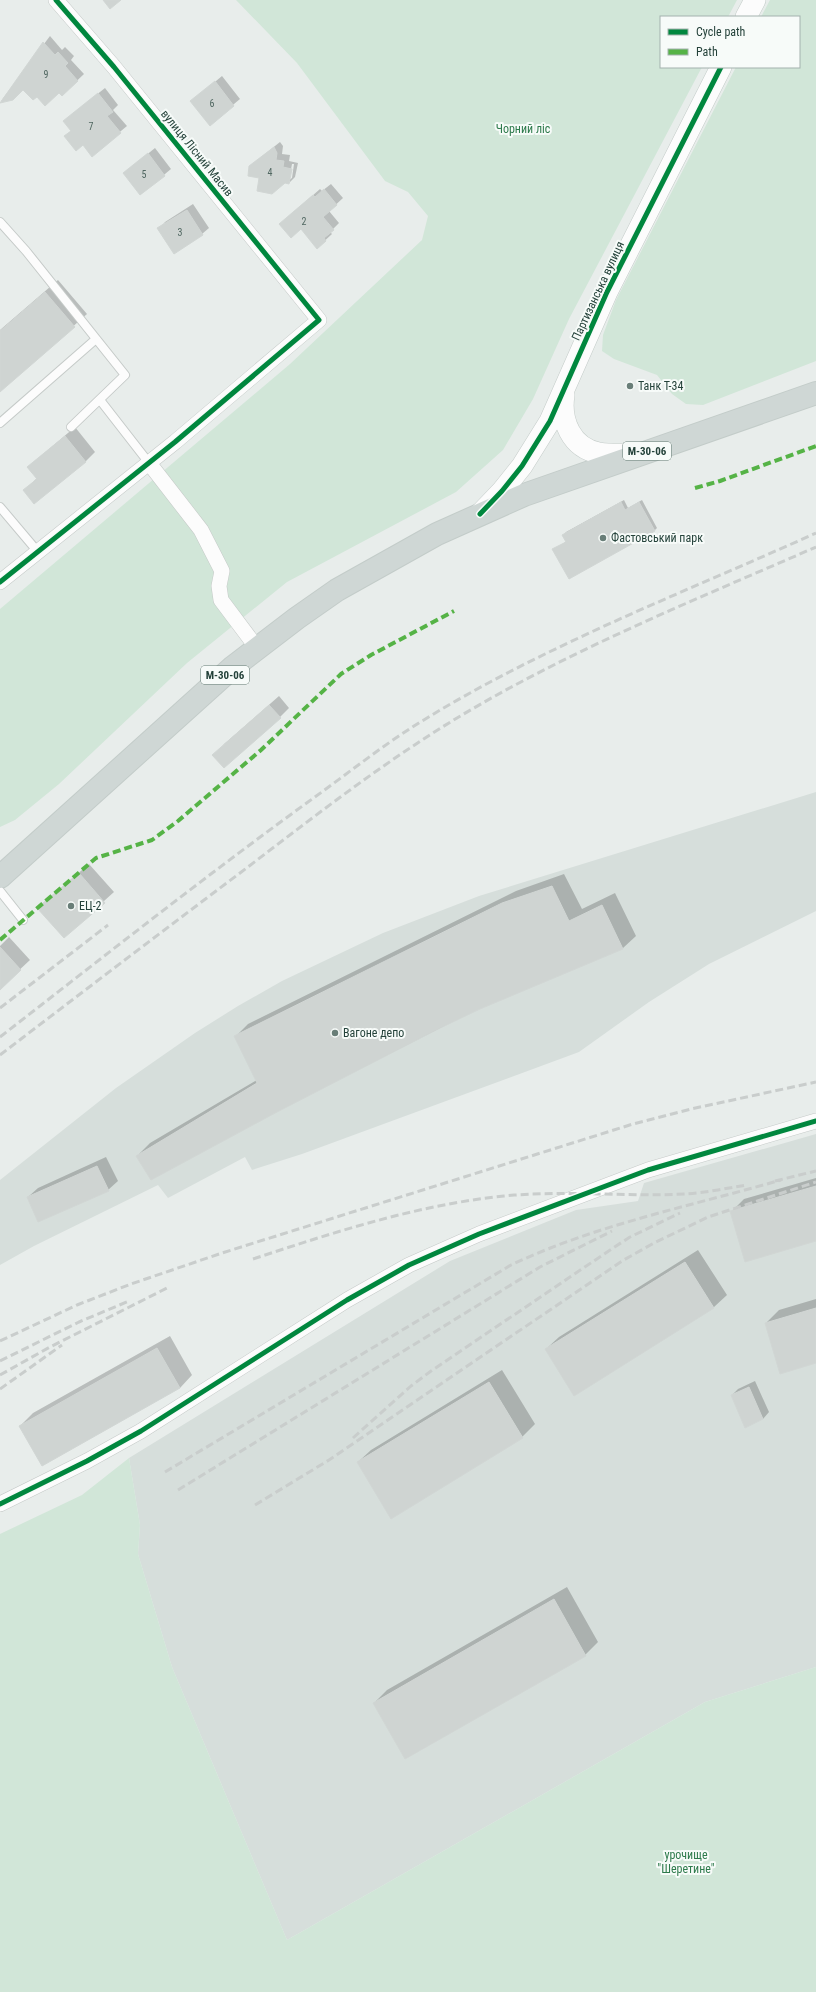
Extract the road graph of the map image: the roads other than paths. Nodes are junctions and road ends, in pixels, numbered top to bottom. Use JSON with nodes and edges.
{"nodes":[{"id":1,"x":56,"y":0,"type":"edge"},
{"id":2,"x":755,"y":0,"type":"edge"},
{"id":3,"x":747,"y":16,"type":"edge"},
{"id":4,"x":720,"y":68,"type":"edge"},
{"id":5,"x":0,"y":222,"type":"edge"},
{"id":6,"x":96,"y":339,"type":"junction"},
{"id":7,"x":566,"y":386,"type":"junction"},
{"id":8,"x":816,"y":393,"type":"edge"},
{"id":9,"x":100,"y":400,"type":"junction"},
{"id":10,"x":0,"y":423,"type":"edge"},
{"id":11,"x":70,"y":427,"type":"dead end"},
{"id":12,"x":636,"y":454,"type":"junction"},
{"id":13,"x":149,"y":463,"type":"junction"},
{"id":14,"x":0,"y":507,"type":"edge"},
{"id":15,"x":480,"y":514,"type":"junction"},
{"id":16,"x":38,"y":552,"type":"junction"},
{"id":17,"x":0,"y":582,"type":"edge"},
{"id":18,"x":257,"y":648,"type":"junction"},
{"id":19,"x":0,"y":877,"type":"edge"},
{"id":20,"x":0,"y":892,"type":"edge"},
{"id":21,"x":23,"y":920,"type":"dead end"},
{"id":22,"x":816,"y":1121,"type":"edge"},
{"id":23,"x":0,"y":1504,"type":"edge"}],
"edges":[{"from":1,"to":13,"type":"street","name":"вулиця Лісний Масив"},
{"from":2,"to":3,"type":"street"},
{"from":4,"to":7,"type":"street","name":"Партизанська вулиця"},
{"from":5,"to":6,"type":"lane"},
{"from":6,"to":9,"type":"lane"},
{"from":6,"to":10,"type":"lane"},
{"from":7,"to":12,"type":"street"},
{"from":7,"to":15,"type":"street","name":"Партизанська вулиця"},
{"from":8,"to":12,"type":"main road","number":"М-30-06"},
{"from":9,"to":11,"type":"lane"},
{"from":9,"to":13,"type":"lane"},
{"from":12,"to":15,"type":"main road","number":"М-30-06"},
{"from":13,"to":16,"type":"street"},
{"from":13,"to":18,"type":"street"},
{"from":14,"to":16,"type":"lane"},
{"from":15,"to":18,"type":"main road","number":"М-30-06"},
{"from":16,"to":17,"type":"street"},
{"from":18,"to":19,"type":"main road","number":"М-30-06"},
{"from":20,"to":21,"type":"lane"},
{"from":22,"to":23,"type":"street"}]}
